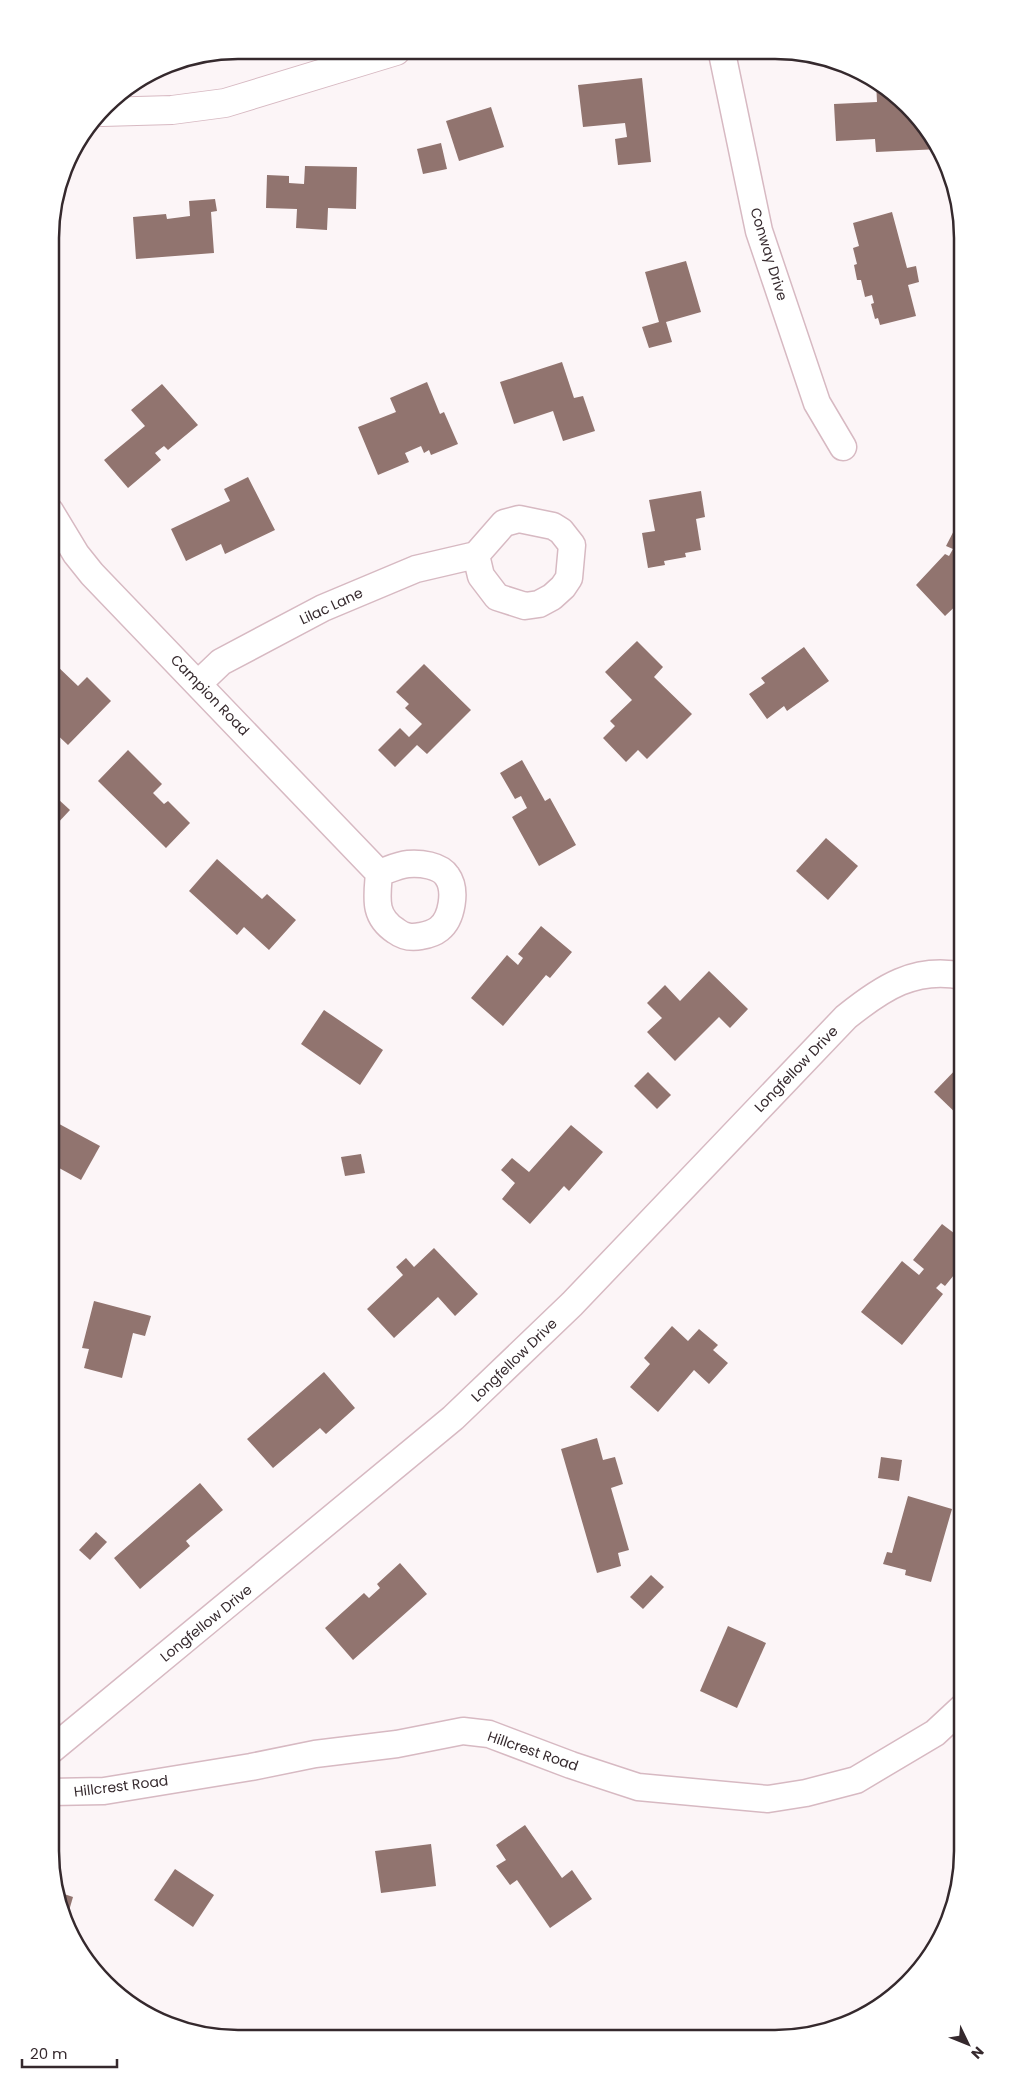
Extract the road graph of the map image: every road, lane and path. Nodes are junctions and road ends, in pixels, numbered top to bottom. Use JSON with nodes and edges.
{"nodes":[{"id":1,"x":370,"y":59,"type":"edge"},
{"id":2,"x":723,"y":59,"type":"edge"},
{"id":3,"x":110,"y":112,"type":"edge"},
{"id":4,"x":843,"y":446,"type":"dead end"},
{"id":5,"x":59,"y":526,"type":"edge"},
{"id":6,"x":476,"y":556,"type":"dead end"},
{"id":7,"x":199,"y":683,"type":"junction"},
{"id":8,"x":379,"y":873,"type":"dead end"},
{"id":9,"x":954,"y":974,"type":"edge"},
{"id":10,"x":954,"y":1715,"type":"edge"},
{"id":11,"x":59,"y":1744,"type":"edge"},
{"id":12,"x":59,"y":1792,"type":"edge"}],
"edges":[{"from":1,"to":3,"type":"street"},
{"from":2,"to":4,"type":"street","name":"Conway Drive"},
{"from":5,"to":7,"type":"street","name":"Campion Road"},
{"from":6,"to":7,"type":"street","name":"Lilac Lane"},
{"from":7,"to":8,"type":"street","name":"Campion Road"},
{"from":9,"to":11,"type":"street","name":"Longfellow Drive"},
{"from":10,"to":12,"type":"street","name":"Hillcrest Road"}]}
